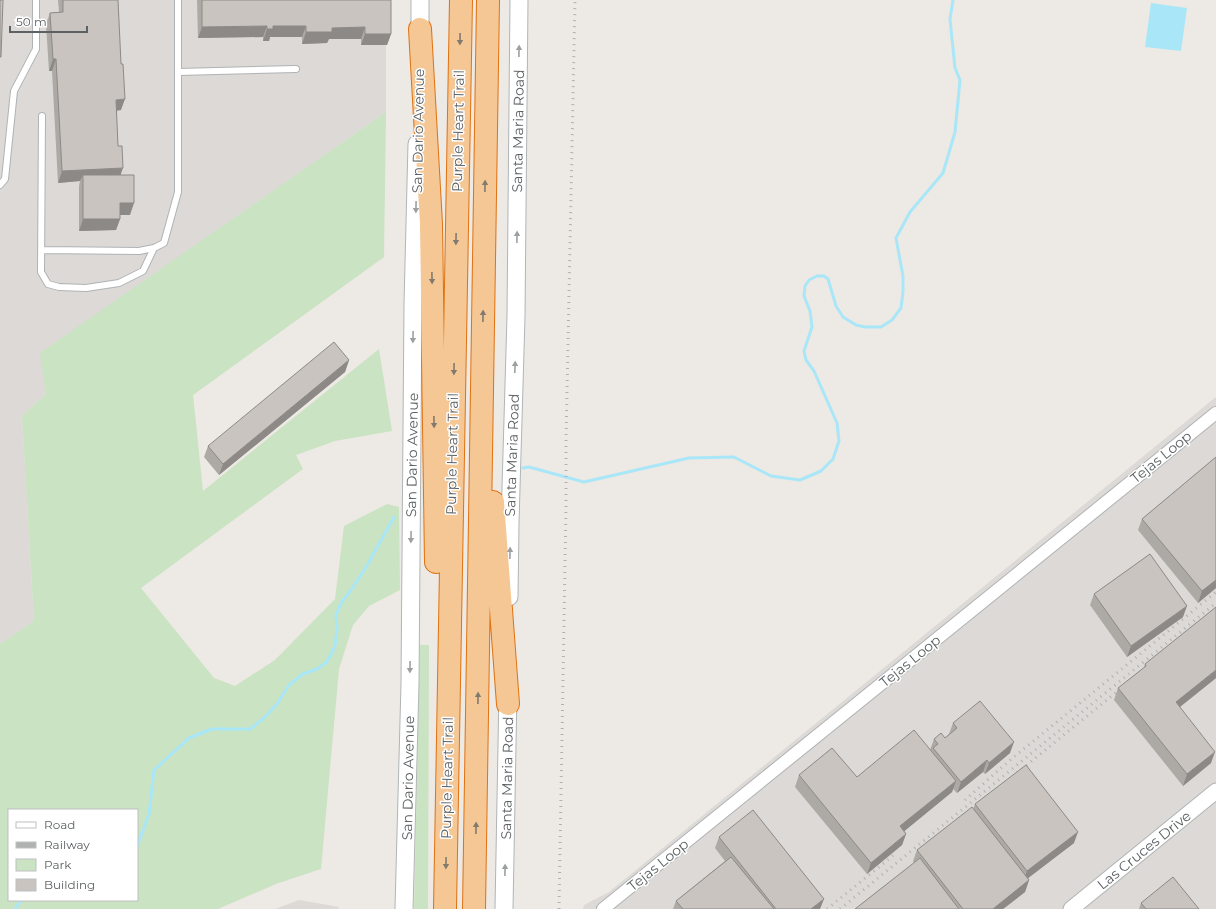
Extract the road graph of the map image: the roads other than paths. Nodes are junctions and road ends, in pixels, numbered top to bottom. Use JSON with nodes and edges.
{"nodes":[{"id":1,"x":36,"y":0,"type":"edge"},
{"id":2,"x":178,"y":0,"type":"edge"},
{"id":3,"x":420,"y":0,"type":"edge"},
{"id":4,"x":460,"y":0,"type":"edge"},
{"id":5,"x":488,"y":0,"type":"edge"},
{"id":6,"x":519,"y":0,"type":"edge"},
{"id":7,"x":420,"y":29,"type":"junction"},
{"id":8,"x":296,"y":68,"type":"dead end"},
{"id":9,"x":178,"y":72,"type":"junction"},
{"id":10,"x":42,"y":116,"type":"dead end"},
{"id":11,"x":0,"y":185,"type":"edge"},
{"id":12,"x":154,"y":248,"type":"junction"},
{"id":13,"x":42,"y":250,"type":"junction"},
{"id":14,"x":483,"y":355,"type":"junction"},
{"id":15,"x":1216,"y":413,"type":"edge"},
{"id":16,"x":448,"y":682,"type":"junction"},
{"id":17,"x":508,"y":704,"type":"junction"},
{"id":18,"x":1216,"y":791,"type":"edge"},
{"id":19,"x":404,"y":909,"type":"edge"},
{"id":20,"x":445,"y":909,"type":"edge"},
{"id":21,"x":474,"y":909,"type":"edge"},
{"id":22,"x":504,"y":909,"type":"edge"},
{"id":23,"x":603,"y":909,"type":"edge"},
{"id":24,"x":1071,"y":909,"type":"edge"}],
"edges":[{"from":1,"to":11,"type":"lane"},
{"from":2,"to":9,"type":"lane"},
{"from":3,"to":7,"type":"main road","name":"San Dario Avenue"},
{"from":4,"to":16,"type":"highway","name":"Purple Heart Trail","one_way":true},
{"from":14,"to":5,"type":"highway","name":"Purple Heart Trail","one_way":true},
{"from":17,"to":6,"type":"main road","name":"Santa Maria Road","one_way":true},
{"from":7,"to":16,"type":"highway","one_way":true},
{"from":7,"to":19,"type":"main road","name":"San Dario Avenue","one_way":true},
{"from":8,"to":9,"type":"lane"},
{"from":9,"to":12,"type":"lane"},
{"from":10,"to":13,"type":"lane"},
{"from":12,"to":13,"type":"lane"},
{"from":12,"to":13,"type":"lane"},
{"from":14,"to":17,"type":"highway"},
{"from":21,"to":14,"type":"highway","name":"Purple Heart Trail","one_way":true},
{"from":15,"to":23,"type":"street","name":"Tejas Loop"},
{"from":16,"to":20,"type":"highway","name":"Purple Heart Trail","one_way":true},
{"from":22,"to":17,"type":"main road","name":"Santa Maria Road","one_way":true},
{"from":18,"to":24,"type":"street","name":"Las Cruces Drive"}]}
